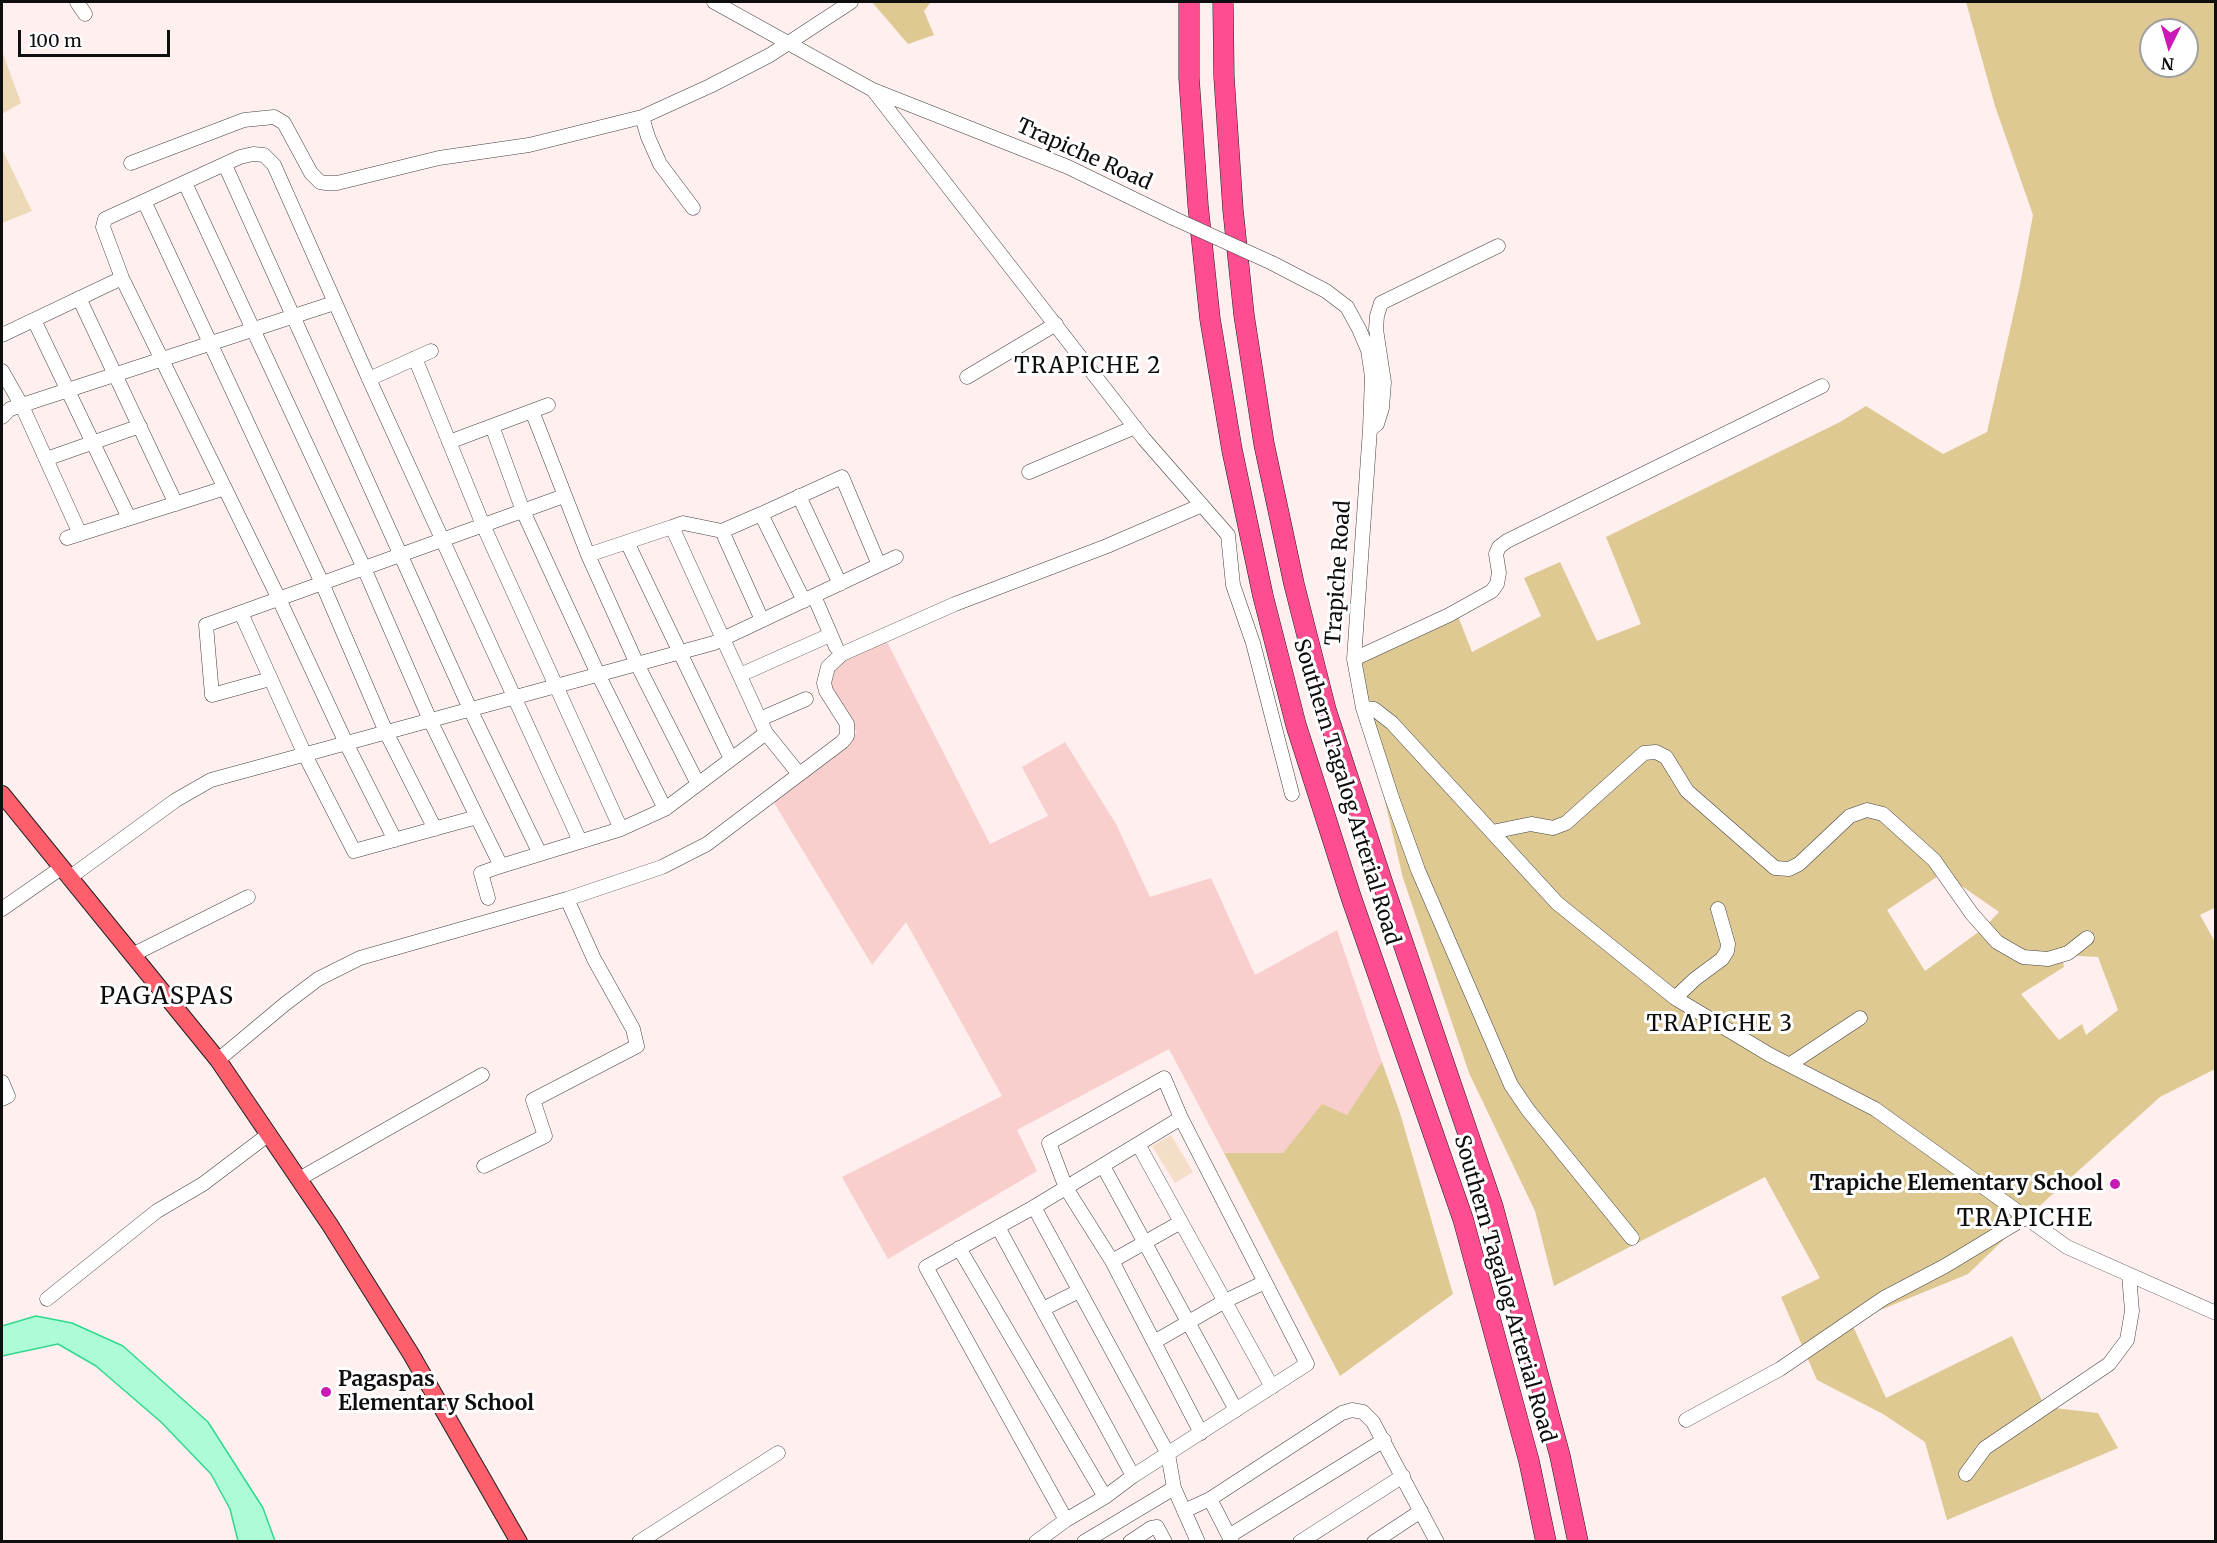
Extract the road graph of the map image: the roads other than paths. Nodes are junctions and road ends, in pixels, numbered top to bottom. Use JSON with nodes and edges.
{"nodes":[{"id":1,"x":77,"y":2,"type":"edge"},
{"id":2,"x":714,"y":2,"type":"edge"},
{"id":3,"x":851,"y":2,"type":"edge"},
{"id":4,"x":1189,"y":2,"type":"edge"},
{"id":5,"x":1223,"y":2,"type":"edge"},
{"id":6,"x":85,"y":14,"type":"dead end"},
{"id":7,"x":790,"y":44,"type":"junction"},
{"id":8,"x":873,"y":90,"type":"junction"},
{"id":9,"x":642,"y":117,"type":"junction"},
{"id":10,"x":131,"y":163,"type":"dead end"},
{"id":11,"x":225,"y":165,"type":"junction"},
{"id":12,"x":185,"y":183,"type":"junction"},
{"id":13,"x":144,"y":201,"type":"junction"},
{"id":14,"x":693,"y":208,"type":"dead end"},
{"id":15,"x":1498,"y":246,"type":"dead end"},
{"id":16,"x":122,"y":278,"type":"junction"},
{"id":17,"x":79,"y":298,"type":"junction"},
{"id":18,"x":334,"y":303,"type":"junction"},
{"id":19,"x":294,"y":316,"type":"junction"},
{"id":20,"x":34,"y":320,"type":"junction"},
{"id":21,"x":1056,"y":324,"type":"junction"},
{"id":22,"x":253,"y":329,"type":"junction"},
{"id":23,"x":2,"y":335,"type":"edge"},
{"id":24,"x":210,"y":344,"type":"junction"},
{"id":25,"x":431,"y":351,"type":"dead end"},
{"id":26,"x":415,"y":358,"type":"junction"},
{"id":27,"x":162,"y":359,"type":"junction"},
{"id":28,"x":2,"y":371,"type":"edge"},
{"id":29,"x":115,"y":375,"type":"junction"},
{"id":30,"x":967,"y":377,"type":"dead end"},
{"id":31,"x":369,"y":379,"type":"junction"},
{"id":32,"x":1822,"y":386,"type":"dead end"},
{"id":33,"x":68,"y":390,"type":"junction"},
{"id":34,"x":548,"y":405,"type":"dead end"},
{"id":35,"x":22,"y":406,"type":"junction"},
{"id":36,"x":532,"y":411,"type":"junction"},
{"id":37,"x":2,"y":417,"type":"edge"},
{"id":38,"x":140,"y":426,"type":"junction"},
{"id":39,"x":492,"y":426,"type":"junction"},
{"id":40,"x":1135,"y":427,"type":"junction"},
{"id":41,"x":1370,"y":429,"type":"junction"},
{"id":42,"x":449,"y":442,"type":"junction"},
{"id":43,"x":93,"y":443,"type":"junction"},
{"id":44,"x":46,"y":459,"type":"junction"},
{"id":45,"x":1029,"y":472,"type":"dead end"},
{"id":46,"x":225,"y":488,"type":"junction"},
{"id":47,"x":564,"y":496,"type":"junction"},
{"id":48,"x":800,"y":496,"type":"junction"},
{"id":49,"x":176,"y":504,"type":"junction"},
{"id":50,"x":1202,"y":505,"type":"junction"},
{"id":51,"x":523,"y":511,"type":"junction"},
{"id":52,"x":761,"y":514,"type":"junction"},
{"id":53,"x":129,"y":518,"type":"junction"},
{"id":54,"x":483,"y":525,"type":"junction"},
{"id":55,"x":672,"y":527,"type":"junction"},
{"id":56,"x":722,"y":531,"type":"junction"},
{"id":57,"x":442,"y":540,"type":"junction"},
{"id":58,"x":627,"y":542,"type":"junction"},
{"id":59,"x":402,"y":555,"type":"junction"},
{"id":60,"x":588,"y":555,"type":"junction"},
{"id":61,"x":896,"y":557,"type":"dead end"},
{"id":62,"x":879,"y":565,"type":"junction"},
{"id":63,"x":364,"y":568,"type":"junction"},
{"id":64,"x":322,"y":584,"type":"junction"},
{"id":65,"x":840,"y":584,"type":"junction"},
{"id":66,"x":809,"y":598,"type":"junction"},
{"id":67,"x":279,"y":599,"type":"junction"},
{"id":68,"x":241,"y":613,"type":"junction"},
{"id":69,"x":762,"y":620,"type":"junction"},
{"id":70,"x":723,"y":639,"type":"junction"},
{"id":71,"x":679,"y":652,"type":"junction"},
{"id":72,"x":1354,"y":659,"type":"junction"},
{"id":73,"x":637,"y":664,"type":"junction"},
{"id":74,"x":598,"y":674,"type":"junction"},
{"id":75,"x":740,"y":675,"type":"junction"},
{"id":76,"x":270,"y":679,"type":"junction"},
{"id":77,"x":555,"y":686,"type":"junction"},
{"id":78,"x":514,"y":697,"type":"junction"},
{"id":79,"x":806,"y":699,"type":"dead end"},
{"id":80,"x":1363,"y":708,"type":"junction"},
{"id":81,"x":470,"y":709,"type":"junction"},
{"id":82,"x":760,"y":719,"type":"junction"},
{"id":83,"x":430,"y":720,"type":"junction"},
{"id":84,"x":386,"y":732,"type":"junction"},
{"id":85,"x":766,"y":733,"type":"junction"},
{"id":86,"x":346,"y":743,"type":"junction"},
{"id":87,"x":305,"y":755,"type":"junction"},
{"id":88,"x":732,"y":759,"type":"junction"},
{"id":89,"x":799,"y":774,"type":"junction"},
{"id":90,"x":698,"y":784,"type":"junction"},
{"id":91,"x":2,"y":794,"type":"edge"},
{"id":92,"x":1292,"y":794,"type":"dead end"},
{"id":93,"x":665,"y":808,"type":"junction"},
{"id":94,"x":477,"y":817,"type":"junction"},
{"id":95,"x":435,"y":829,"type":"junction"},
{"id":96,"x":621,"y":829,"type":"junction"},
{"id":97,"x":1492,"y":832,"type":"junction"},
{"id":98,"x":395,"y":840,"type":"junction"},
{"id":99,"x":580,"y":842,"type":"junction"},
{"id":100,"x":540,"y":854,"type":"junction"},
{"id":101,"x":501,"y":866,"type":"junction"},
{"id":102,"x":65,"y":873,"type":"junction"},
{"id":103,"x":248,"y":897,"type":"dead end"},
{"id":104,"x":488,"y":898,"type":"dead end"},
{"id":105,"x":567,"y":899,"type":"junction"},
{"id":106,"x":2,"y":909,"type":"edge"},
{"id":107,"x":1718,"y":909,"type":"dead end"},
{"id":108,"x":2087,"y":938,"type":"dead end"},
{"id":109,"x":132,"y":955,"type":"junction"},
{"id":110,"x":1675,"y":998,"type":"junction"},
{"id":111,"x":1860,"y":1018,"type":"dead end"},
{"id":112,"x":218,"y":1060,"type":"junction"},
{"id":113,"x":1789,"y":1065,"type":"junction"},
{"id":114,"x":482,"y":1075,"type":"dead end"},
{"id":115,"x":2,"y":1082,"type":"edge"},
{"id":116,"x":2,"y":1099,"type":"edge"},
{"id":117,"x":1181,"y":1118,"type":"junction"},
{"id":118,"x":269,"y":1134,"type":"junction"},
{"id":119,"x":1138,"y":1144,"type":"junction"},
{"id":120,"x":484,"y":1166,"type":"dead end"},
{"id":121,"x":1103,"y":1166,"type":"junction"},
{"id":122,"x":299,"y":1179,"type":"junction"},
{"id":123,"x":1066,"y":1188,"type":"junction"},
{"id":124,"x":1034,"y":1207,"type":"junction"},
{"id":125,"x":2026,"y":1217,"type":"junction"},
{"id":126,"x":1181,"y":1222,"type":"junction"},
{"id":127,"x":998,"y":1227,"type":"junction"},
{"id":128,"x":1632,"y":1238,"type":"dead end"},
{"id":129,"x":1145,"y":1242,"type":"junction"},
{"id":130,"x":959,"y":1248,"type":"junction"},
{"id":131,"x":1112,"y":1261,"type":"junction"},
{"id":132,"x":2129,"y":1275,"type":"junction"},
{"id":133,"x":1265,"y":1282,"type":"junction"},
{"id":134,"x":1079,"y":1291,"type":"junction"},
{"id":135,"x":47,"y":1299,"type":"dead end"},
{"id":136,"x":1225,"y":1301,"type":"junction"},
{"id":137,"x":1043,"y":1309,"type":"junction"},
{"id":138,"x":2216,"y":1313,"type":"edge"},
{"id":139,"x":1188,"y":1322,"type":"junction"},
{"id":140,"x":1154,"y":1342,"type":"junction"},
{"id":141,"x":1272,"y":1387,"type":"junction"},
{"id":142,"x":1236,"y":1410,"type":"junction"},
{"id":143,"x":1686,"y":1420,"type":"dead end"},
{"id":144,"x":1201,"y":1433,"type":"junction"},
{"id":145,"x":1384,"y":1440,"type":"junction"},
{"id":146,"x":778,"y":1453,"type":"dead end"},
{"id":147,"x":1168,"y":1454,"type":"junction"},
{"id":148,"x":1966,"y":1474,"type":"dead end"},
{"id":149,"x":1133,"y":1476,"type":"junction"},
{"id":150,"x":1403,"y":1476,"type":"junction"},
{"id":151,"x":1174,"y":1488,"type":"junction"},
{"id":152,"x":1105,"y":1497,"type":"junction"},
{"id":153,"x":1210,"y":1499,"type":"junction"},
{"id":154,"x":1184,"y":1511,"type":"junction"},
{"id":155,"x":1421,"y":1511,"type":"junction"},
{"id":156,"x":1066,"y":1520,"type":"junction"},
{"id":157,"x":1231,"y":1539,"type":"edge"},
{"id":158,"x":519,"y":1542,"type":"edge"},
{"id":159,"x":639,"y":1542,"type":"edge"},
{"id":160,"x":1036,"y":1542,"type":"edge"},
{"id":161,"x":1084,"y":1542,"type":"edge"},
{"id":162,"x":1130,"y":1542,"type":"edge"},
{"id":163,"x":1166,"y":1542,"type":"edge"},
{"id":164,"x":1198,"y":1542,"type":"edge"},
{"id":165,"x":1300,"y":1542,"type":"edge"},
{"id":166,"x":1374,"y":1542,"type":"edge"},
{"id":167,"x":1437,"y":1542,"type":"edge"},
{"id":168,"x":1546,"y":1542,"type":"edge"},
{"id":169,"x":1578,"y":1542,"type":"edge"}],
"edges":[{"from":1,"to":6,"type":"street"},
{"from":2,"to":7,"type":"street","name":"Trapiche Road"},
{"from":3,"to":7,"type":"street"},
{"from":4,"to":168,"type":"highway","name":"Southern Tagalog Arterial Road"},
{"from":5,"to":169,"type":"highway","name":"Southern Tagalog Arterial Road"},
{"from":7,"to":8,"type":"street","name":"Trapiche Road"},
{"from":7,"to":9,"type":"street"},
{"from":8,"to":21,"type":"street"},
{"from":8,"to":41,"type":"street","name":"Trapiche Road","bridge":true},
{"from":9,"to":10,"type":"street"},
{"from":9,"to":14,"type":"street"},
{"from":11,"to":12,"type":"street"},
{"from":11,"to":18,"type":"street"},
{"from":11,"to":19,"type":"street"},
{"from":12,"to":13,"type":"street"},
{"from":12,"to":22,"type":"street"},
{"from":13,"to":16,"type":"street"},
{"from":13,"to":24,"type":"street"},
{"from":15,"to":41,"type":"street"},
{"from":16,"to":17,"type":"street"},
{"from":16,"to":27,"type":"street"},
{"from":17,"to":20,"type":"street"},
{"from":17,"to":29,"type":"street"},
{"from":18,"to":19,"type":"street"},
{"from":18,"to":31,"type":"street"},
{"from":19,"to":22,"type":"street"},
{"from":19,"to":59,"type":"street"},
{"from":20,"to":23,"type":"street"},
{"from":20,"to":33,"type":"street"},
{"from":21,"to":30,"type":"street"},
{"from":21,"to":40,"type":"street"},
{"from":22,"to":24,"type":"street"},
{"from":22,"to":63,"type":"street"},
{"from":24,"to":27,"type":"street"},
{"from":24,"to":64,"type":"street"},
{"from":25,"to":26,"type":"street"},
{"from":26,"to":31,"type":"street"},
{"from":26,"to":42,"type":"street"},
{"from":27,"to":29,"type":"street"},
{"from":27,"to":46,"type":"street"},
{"from":28,"to":35,"type":"street"},
{"from":29,"to":33,"type":"street"},
{"from":29,"to":38,"type":"street"},
{"from":31,"to":57,"type":"street"},
{"from":32,"to":72,"type":"street"},
{"from":33,"to":35,"type":"street"},
{"from":33,"to":43,"type":"street"},
{"from":34,"to":36,"type":"street"},
{"from":35,"to":37,"type":"street"},
{"from":35,"to":44,"type":"street"},
{"from":36,"to":39,"type":"street"},
{"from":36,"to":47,"type":"street"},
{"from":38,"to":43,"type":"street"},
{"from":38,"to":49,"type":"street"},
{"from":39,"to":42,"type":"street"},
{"from":39,"to":51,"type":"street"},
{"from":40,"to":45,"type":"street"},
{"from":40,"to":50,"type":"street"},
{"from":41,"to":72,"type":"street","name":"Trapiche Road"},
{"from":42,"to":54,"type":"street"},
{"from":43,"to":44,"type":"street"},
{"from":43,"to":53,"type":"street"},
{"from":44,"to":53,"type":"street"},
{"from":46,"to":49,"type":"street"},
{"from":46,"to":67,"type":"street"},
{"from":47,"to":51,"type":"street"},
{"from":47,"to":60,"type":"street"},
{"from":48,"to":52,"type":"street"},
{"from":48,"to":62,"type":"street"},
{"from":48,"to":65,"type":"street"},
{"from":49,"to":53,"type":"street"},
{"from":50,"to":89,"type":"street"},
{"from":50,"to":92,"type":"street"},
{"from":51,"to":54,"type":"street"},
{"from":51,"to":74,"type":"street"},
{"from":52,"to":56,"type":"street"},
{"from":52,"to":66,"type":"street"},
{"from":54,"to":57,"type":"street"},
{"from":54,"to":77,"type":"street"},
{"from":55,"to":56,"type":"street"},
{"from":55,"to":58,"type":"street"},
{"from":55,"to":70,"type":"street"},
{"from":56,"to":69,"type":"street"},
{"from":57,"to":59,"type":"street"},
{"from":57,"to":78,"type":"street"},
{"from":58,"to":60,"type":"street"},
{"from":58,"to":71,"type":"street"},
{"from":59,"to":63,"type":"street"},
{"from":59,"to":81,"type":"street"},
{"from":60,"to":73,"type":"street"},
{"from":61,"to":62,"type":"street"},
{"from":62,"to":65,"type":"street"},
{"from":63,"to":64,"type":"street"},
{"from":63,"to":83,"type":"street"},
{"from":64,"to":67,"type":"street"},
{"from":64,"to":84,"type":"street"},
{"from":65,"to":66,"type":"street"},
{"from":66,"to":69,"type":"street"},
{"from":66,"to":75,"type":"street"},
{"from":67,"to":68,"type":"street"},
{"from":67,"to":86,"type":"street"},
{"from":68,"to":76,"type":"street"},
{"from":68,"to":76,"type":"street"},
{"from":69,"to":70,"type":"street"},
{"from":70,"to":71,"type":"street"},
{"from":70,"to":75,"type":"street"},
{"from":71,"to":73,"type":"street"},
{"from":71,"to":88,"type":"street"},
{"from":72,"to":80,"type":"street","name":"Trapiche Road"},
{"from":73,"to":74,"type":"street"},
{"from":73,"to":90,"type":"street"},
{"from":74,"to":77,"type":"street"},
{"from":74,"to":93,"type":"street"},
{"from":75,"to":82,"type":"street"},
{"from":76,"to":87,"type":"street"},
{"from":77,"to":78,"type":"street"},
{"from":77,"to":96,"type":"street"},
{"from":78,"to":81,"type":"street"},
{"from":78,"to":99,"type":"street"},
{"from":79,"to":82,"type":"street"},
{"from":80,"to":97,"type":"street"},
{"from":80,"to":128,"type":"street","name":"Trapiche Road"},
{"from":81,"to":83,"type":"street"},
{"from":81,"to":100,"type":"street"},
{"from":82,"to":85,"type":"street"},
{"from":83,"to":84,"type":"street"},
{"from":83,"to":94,"type":"street"},
{"from":84,"to":86,"type":"street"},
{"from":84,"to":95,"type":"street"},
{"from":85,"to":88,"type":"street"},
{"from":85,"to":89,"type":"street"},
{"from":86,"to":87,"type":"street"},
{"from":86,"to":98,"type":"street"},
{"from":87,"to":98,"type":"street"},
{"from":87,"to":102,"type":"street"},
{"from":88,"to":90,"type":"street"},
{"from":89,"to":105,"type":"street"},
{"from":90,"to":93,"type":"street"},
{"from":91,"to":102,"type":"main road"},
{"from":93,"to":96,"type":"street"},
{"from":94,"to":95,"type":"street"},
{"from":94,"to":101,"type":"street"},
{"from":95,"to":98,"type":"street"},
{"from":96,"to":99,"type":"street"},
{"from":97,"to":108,"type":"street"},
{"from":97,"to":110,"type":"street"},
{"from":99,"to":100,"type":"street"},
{"from":100,"to":101,"type":"street"},
{"from":101,"to":104,"type":"street"},
{"from":102,"to":106,"type":"street"},
{"from":102,"to":109,"type":"main road"},
{"from":103,"to":109,"type":"street"},
{"from":105,"to":112,"type":"street"},
{"from":105,"to":120,"type":"street"},
{"from":107,"to":110,"type":"street"},
{"from":109,"to":112,"type":"main road"},
{"from":110,"to":113,"type":"street"},
{"from":111,"to":113,"type":"street"},
{"from":112,"to":118,"type":"main road"},
{"from":113,"to":125,"type":"street"},
{"from":114,"to":122,"type":"street"},
{"from":115,"to":116,"type":"street"},
{"from":117,"to":119,"type":"street"},
{"from":117,"to":123,"type":"street"},
{"from":117,"to":133,"type":"street"},
{"from":118,"to":122,"type":"main road"},
{"from":118,"to":135,"type":"street"},
{"from":119,"to":121,"type":"street"},
{"from":119,"to":126,"type":"street"},
{"from":121,"to":123,"type":"street"},
{"from":121,"to":129,"type":"street"},
{"from":122,"to":158,"type":"main road"},
{"from":123,"to":124,"type":"street"},
{"from":123,"to":131,"type":"street"},
{"from":124,"to":127,"type":"street"},
{"from":124,"to":134,"type":"street"},
{"from":125,"to":132,"type":"street"},
{"from":125,"to":143,"type":"street"},
{"from":126,"to":129,"type":"street"},
{"from":126,"to":136,"type":"street"},
{"from":127,"to":130,"type":"street"},
{"from":127,"to":137,"type":"street"},
{"from":129,"to":131,"type":"street"},
{"from":129,"to":139,"type":"street"},
{"from":130,"to":152,"type":"street"},
{"from":130,"to":156,"type":"street"},
{"from":131,"to":140,"type":"street"},
{"from":132,"to":138,"type":"street"},
{"from":132,"to":148,"type":"street"},
{"from":133,"to":136,"type":"street"},
{"from":133,"to":141,"type":"street"},
{"from":134,"to":137,"type":"street"},
{"from":134,"to":147,"type":"street"},
{"from":136,"to":139,"type":"street"},
{"from":136,"to":141,"type":"street"},
{"from":137,"to":149,"type":"street"},
{"from":139,"to":140,"type":"street"},
{"from":139,"to":142,"type":"street"},
{"from":140,"to":144,"type":"street"},
{"from":141,"to":142,"type":"street"},
{"from":142,"to":144,"type":"street"},
{"from":144,"to":147,"type":"street"},
{"from":145,"to":150,"type":"street"},
{"from":145,"to":153,"type":"street"},
{"from":145,"to":157,"type":"street"},
{"from":146,"to":159,"type":"street"},
{"from":147,"to":149,"type":"street"},
{"from":147,"to":151,"type":"street"},
{"from":149,"to":152,"type":"street"},
{"from":150,"to":155,"type":"street"},
{"from":150,"to":165,"type":"street"},
{"from":151,"to":154,"type":"street"},
{"from":151,"to":161,"type":"street"},
{"from":152,"to":156,"type":"street"},
{"from":153,"to":154,"type":"street"},
{"from":153,"to":157,"type":"street"},
{"from":154,"to":164,"type":"street"},
{"from":155,"to":166,"type":"street"},
{"from":155,"to":167,"type":"street"},
{"from":156,"to":160,"type":"street"},
{"from":162,"to":163,"type":"street"}]}
